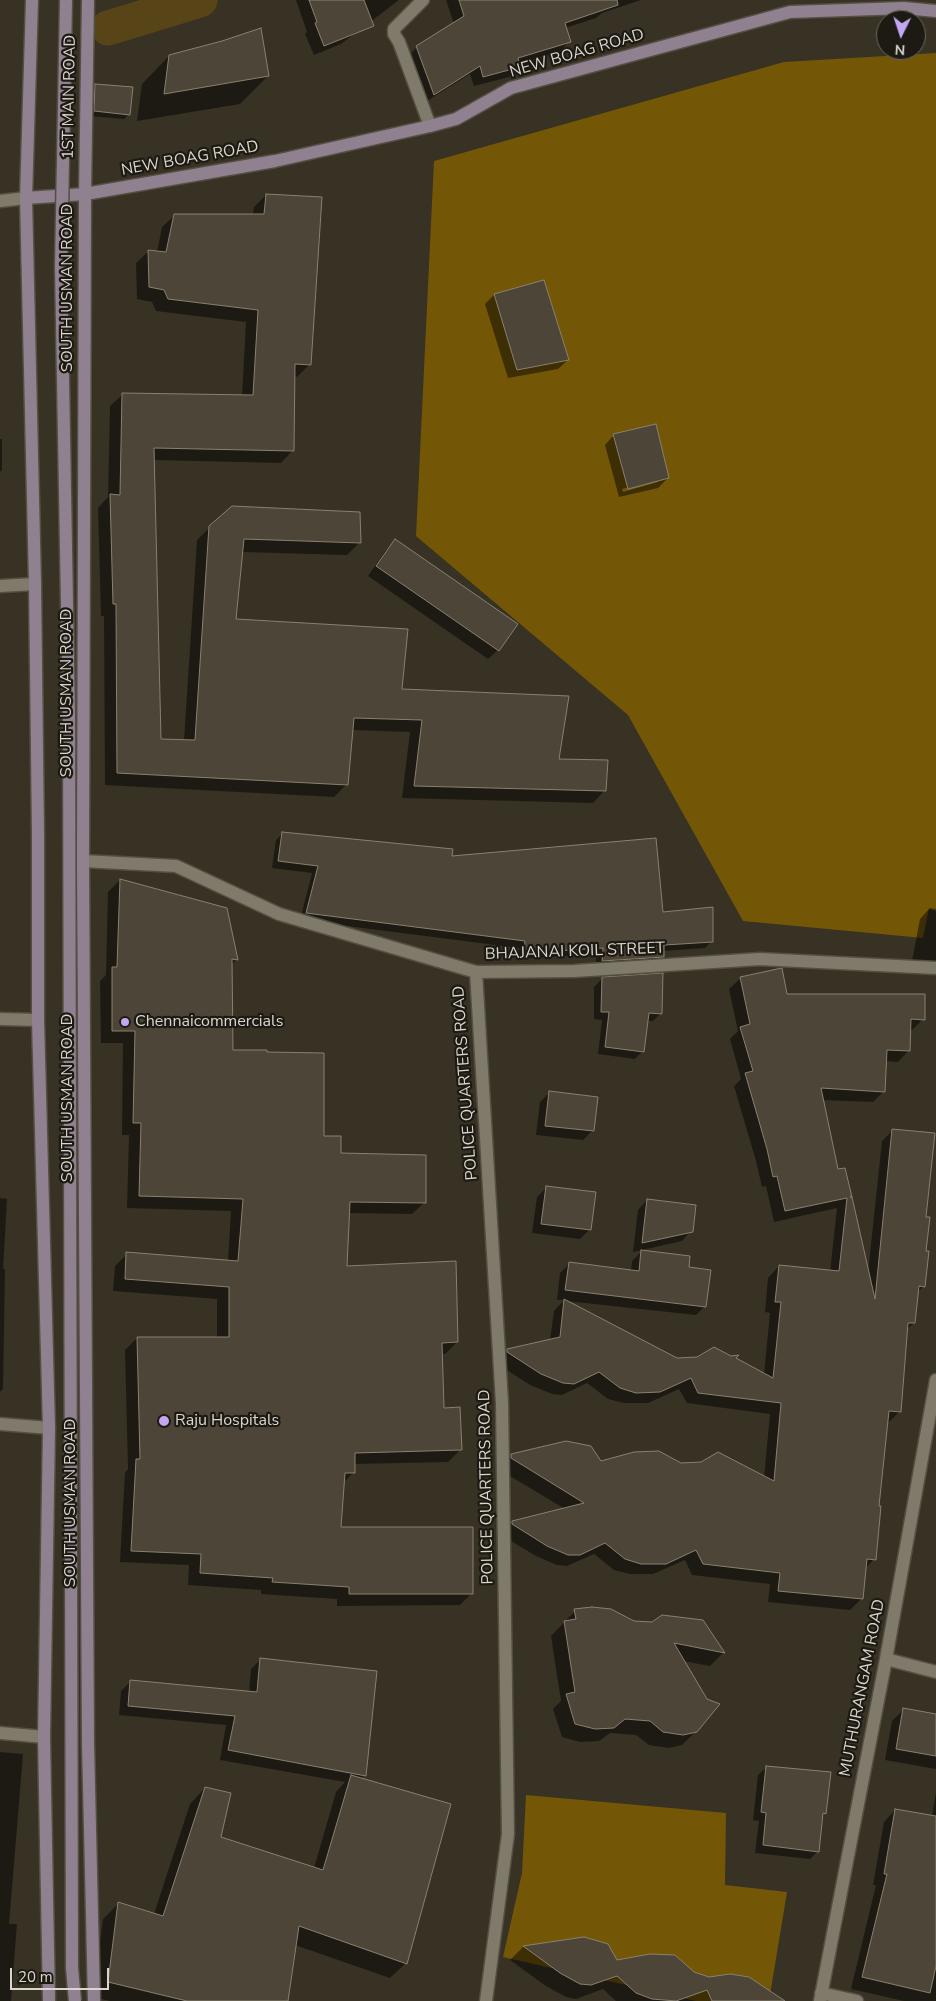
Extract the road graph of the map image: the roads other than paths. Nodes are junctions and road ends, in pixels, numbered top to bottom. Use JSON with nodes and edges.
{"nodes":[{"id":1,"x":32,"y":0,"type":"edge"},
{"id":2,"x":66,"y":0,"type":"edge"},
{"id":3,"x":88,"y":0,"type":"edge"},
{"id":4,"x":423,"y":0,"type":"edge"},
{"id":5,"x":904,"y":4,"type":"edge"},
{"id":6,"x":936,"y":11,"type":"edge"},
{"id":7,"x":430,"y":126,"type":"junction"},
{"id":8,"x":85,"y":194,"type":"junction"},
{"id":9,"x":26,"y":198,"type":"junction"},
{"id":10,"x":0,"y":201,"type":"edge"},
{"id":11,"x":35,"y":584,"type":"junction"},
{"id":12,"x":0,"y":586,"type":"edge"},
{"id":13,"x":83,"y":861,"type":"junction"},
{"id":14,"x":936,"y":968,"type":"edge"},
{"id":15,"x":476,"y":972,"type":"junction"},
{"id":16,"x":0,"y":1018,"type":"edge"},
{"id":17,"x":38,"y":1020,"type":"junction"},
{"id":18,"x":936,"y":1380,"type":"edge"},
{"id":19,"x":0,"y":1424,"type":"edge"},
{"id":20,"x":49,"y":1428,"type":"junction"},
{"id":21,"x":886,"y":1659,"type":"junction"},
{"id":22,"x":936,"y":1672,"type":"edge"},
{"id":23,"x":0,"y":1733,"type":"edge"},
{"id":24,"x":44,"y":1738,"type":"junction"},
{"id":25,"x":820,"y":1997,"type":"edge"},
{"id":26,"x":49,"y":2001,"type":"edge"},
{"id":27,"x":76,"y":2001,"type":"edge"},
{"id":28,"x":94,"y":2001,"type":"edge"},
{"id":29,"x":486,"y":2001,"type":"edge"},
{"id":30,"x":857,"y":2001,"type":"edge"}],
"edges":[{"from":1,"to":9,"type":"main road","name":"SOUTH USMAN ROAD"},
{"from":2,"to":27,"type":"main road","bridge":true},
{"from":3,"to":8,"type":"main road","name":"1ST MAIN ROAD"},
{"from":4,"to":7,"type":"street"},
{"from":5,"to":6,"type":"main road","name":"NEW BOAG ROAD"},
{"from":5,"to":7,"type":"main road","name":"NEW BOAG ROAD"},
{"from":7,"to":8,"type":"main road","name":"NEW BOAG ROAD"},
{"from":8,"to":9,"type":"main road","name":"NEW BOAG ROAD"},
{"from":8,"to":13,"type":"main road","name":"SOUTH USMAN ROAD"},
{"from":9,"to":10,"type":"street"},
{"from":9,"to":11,"type":"main road","name":"SOUTH USMAN ROAD"},
{"from":11,"to":12,"type":"street"},
{"from":11,"to":17,"type":"main road","name":"SOUTH USMAN ROAD"},
{"from":13,"to":15,"type":"street","name":"BHAJANAI KOIL STREET"},
{"from":13,"to":28,"type":"main road","name":"SOUTH USMAN ROAD"},
{"from":14,"to":15,"type":"street","name":"BHAJANAI KOIL STREET"},
{"from":15,"to":29,"type":"street","name":"POLICE QUARTERS ROAD"},
{"from":16,"to":17,"type":"street"},
{"from":17,"to":20,"type":"main road","name":"SOUTH USMAN ROAD"},
{"from":18,"to":21,"type":"street","name":"MUTHURANGAM ROAD"},
{"from":19,"to":20,"type":"street"},
{"from":20,"to":24,"type":"main road","name":"SOUTH USMAN ROAD"},
{"from":21,"to":22,"type":"street"},
{"from":21,"to":25,"type":"street","name":"MUTHURANGAM ROAD"},
{"from":23,"to":24,"type":"street"},
{"from":24,"to":26,"type":"main road","name":"SOUTH USMAN ROAD"},
{"from":25,"to":30,"type":"street"}]}
